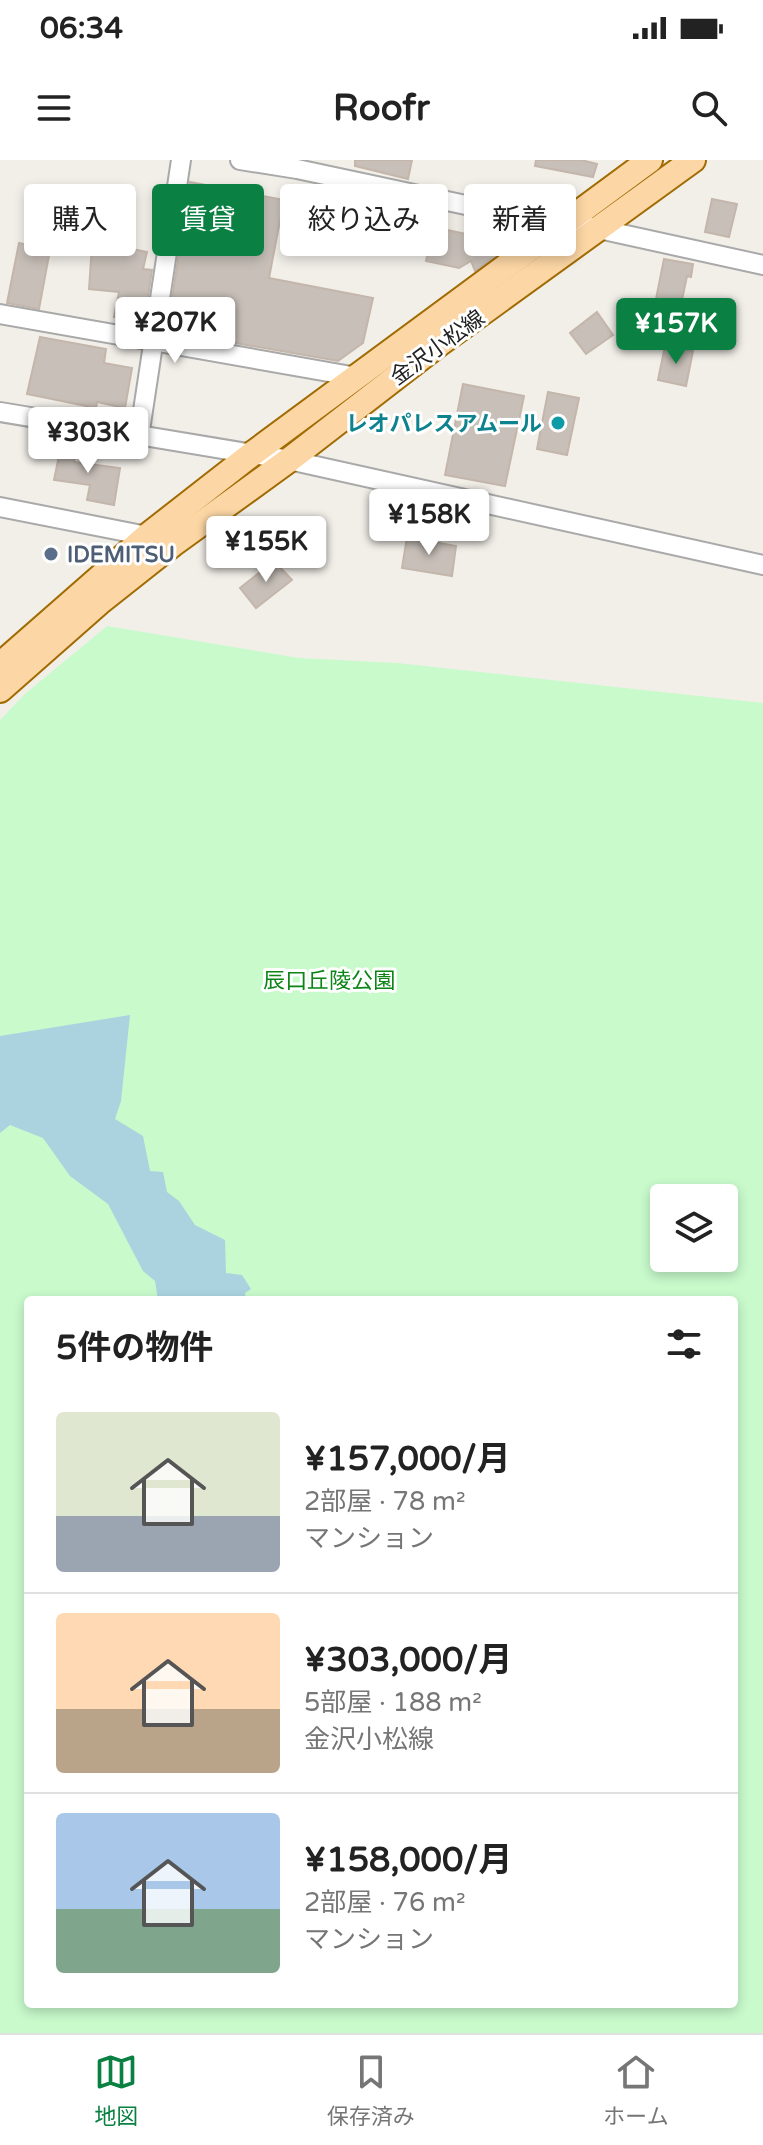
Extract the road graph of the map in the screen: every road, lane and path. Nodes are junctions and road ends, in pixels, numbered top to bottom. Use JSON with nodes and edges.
{"nodes":[{"id":1,"x":181,"y":160,"type":"edge"},
{"id":2,"x":240,"y":160,"type":"edge"},
{"id":3,"x":650,"y":160,"type":"edge"},
{"id":4,"x":693,"y":160,"type":"edge"},
{"id":5,"x":299,"y":164,"type":"edge"},
{"id":6,"x":464,"y":203,"type":"edge"},
{"id":7,"x":576,"y":215,"type":"edge"},
{"id":8,"x":576,"y":225,"type":"edge"},
{"id":9,"x":596,"y":231,"type":"junction"},
{"id":10,"x":521,"y":256,"type":"edge"},
{"id":11,"x":763,"y":265,"type":"edge"},
{"id":12,"x":0,"y":314,"type":"edge"},
{"id":13,"x":152,"y":340,"type":"junction"},
{"id":14,"x":357,"y":377,"type":"junction"},
{"id":15,"x":0,"y":412,"type":"edge"},
{"id":16,"x":139,"y":437,"type":"junction"},
{"id":17,"x":252,"y":454,"type":"junction"},
{"id":18,"x":289,"y":460,"type":"junction"},
{"id":19,"x":0,"y":507,"type":"edge"},
{"id":20,"x":147,"y":536,"type":"junction"},
{"id":21,"x":763,"y":565,"type":"edge"},
{"id":22,"x":0,"y":665,"type":"edge"},
{"id":23,"x":0,"y":690,"type":"edge"}],
"edges":[{"from":1,"to":13,"type":"street"},
{"from":2,"to":5,"type":"street"},
{"from":3,"to":7,"type":"main road","name":"金沢小松線"},
{"from":4,"to":9,"type":"main road","name":"金沢小松線"},
{"from":5,"to":6,"type":"street"},
{"from":8,"to":9,"type":"street"},
{"from":9,"to":11,"type":"street"},
{"from":9,"to":18,"type":"main road","name":"金沢小松線"},
{"from":10,"to":14,"type":"main road","name":"金沢小松線"},
{"from":12,"to":13,"type":"street"},
{"from":13,"to":14,"type":"street"},
{"from":13,"to":16,"type":"street"},
{"from":14,"to":17,"type":"main road","name":"金沢小松線"},
{"from":15,"to":16,"type":"street"},
{"from":16,"to":17,"type":"street"},
{"from":17,"to":18,"type":"street"},
{"from":17,"to":20,"type":"main road","name":"金沢小松線"},
{"from":18,"to":21,"type":"street"},
{"from":18,"to":23,"type":"main road","name":"金沢小松線"},
{"from":19,"to":20,"type":"street"},
{"from":20,"to":22,"type":"main road","name":"金沢小松線"}]}
